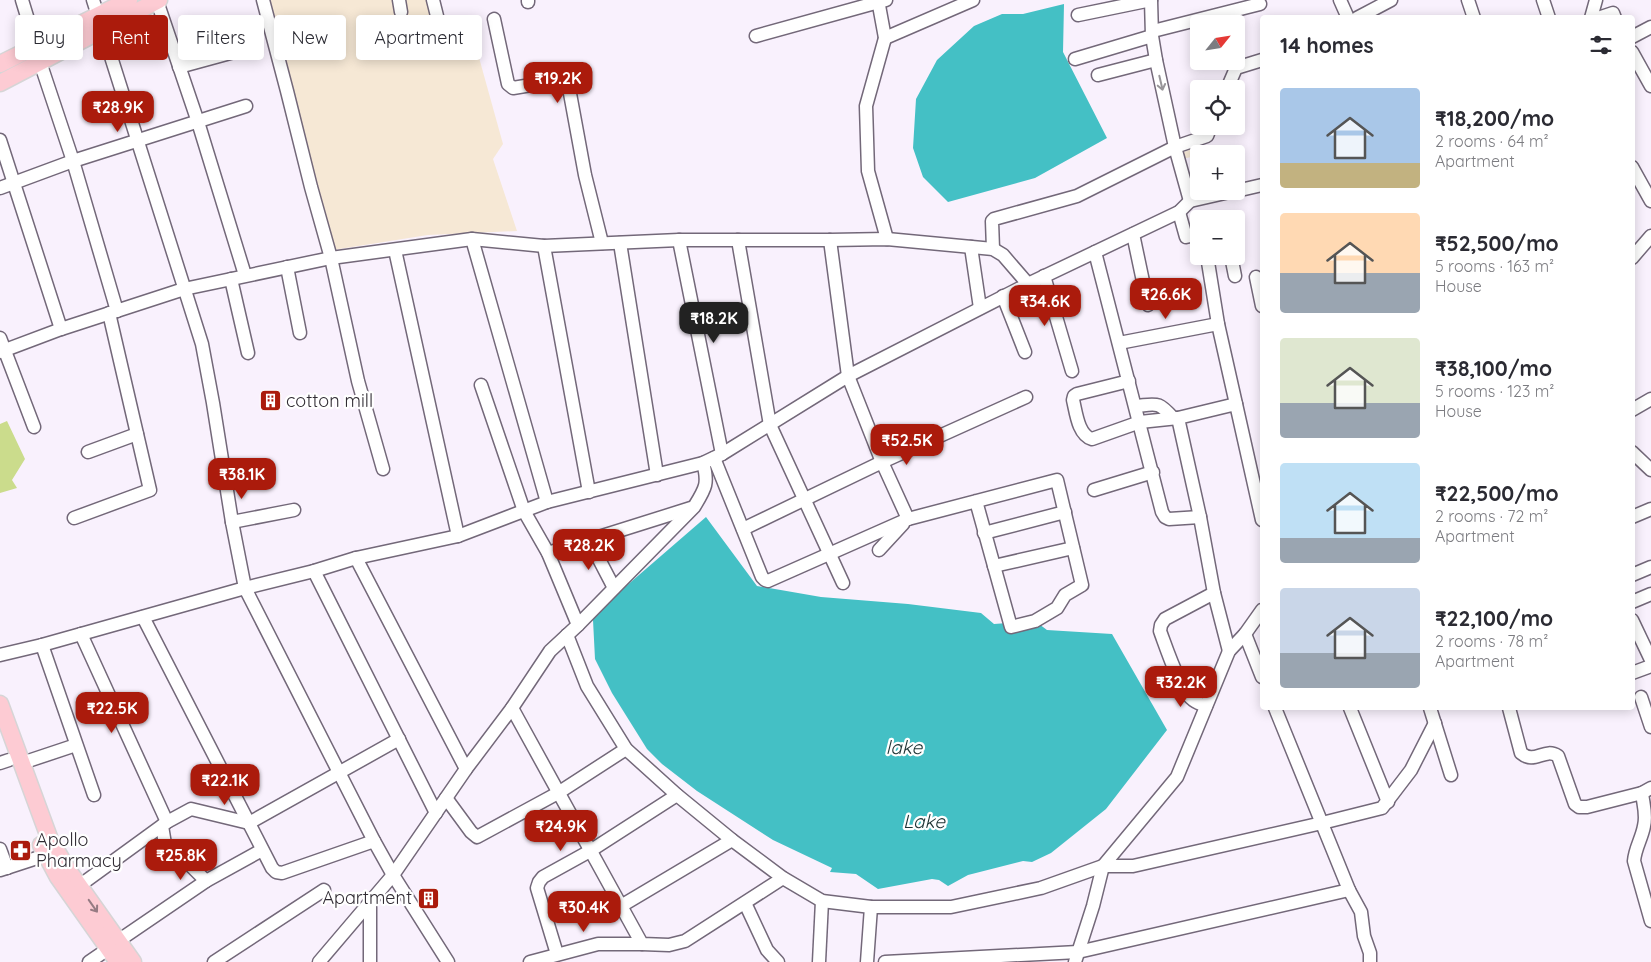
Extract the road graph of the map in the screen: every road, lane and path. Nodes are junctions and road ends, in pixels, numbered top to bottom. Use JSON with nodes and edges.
{"nodes":[{"id":1,"x":22,"y":0,"type":"edge"},
{"id":2,"x":129,"y":0,"type":"edge"},
{"id":3,"x":158,"y":0,"type":"edge"},
{"id":4,"x":263,"y":0,"type":"edge"},
{"id":5,"x":433,"y":0,"type":"edge"},
{"id":6,"x":973,"y":0,"type":"edge"},
{"id":7,"x":1151,"y":0,"type":"edge"},
{"id":8,"x":1340,"y":0,"type":"edge"},
{"id":9,"x":1391,"y":0,"type":"edge"},
{"id":10,"x":1468,"y":0,"type":"edge"},
{"id":11,"x":1543,"y":0,"type":"edge"},
{"id":12,"x":1596,"y":0,"type":"edge"},
{"id":13,"x":882,"y":1,"type":"edge"},
{"id":14,"x":1260,"y":4,"type":"dead end"},
{"id":15,"x":27,"y":15,"type":"edge"},
{"id":16,"x":98,"y":15,"type":"edge"},
{"id":17,"x":437,"y":15,"type":"edge"},
{"id":18,"x":1078,"y":15,"type":"dead end"},
{"id":19,"x":1347,"y":15,"type":"edge"},
{"id":20,"x":1363,"y":15,"type":"edge"},
{"id":21,"x":1473,"y":15,"type":"edge"},
{"id":22,"x":1548,"y":15,"type":"edge"},
{"id":23,"x":1592,"y":15,"type":"edge"},
{"id":24,"x":93,"y":19,"type":"edge"},
{"id":25,"x":494,"y":19,"type":"dead end"},
{"id":26,"x":1651,"y":27,"type":"edge"},
{"id":27,"x":1152,"y":34,"type":"junction"},
{"id":28,"x":1635,"y":35,"type":"edge"},
{"id":29,"x":756,"y":36,"type":"dead end"},
{"id":30,"x":885,"y":38,"type":"junction"},
{"id":31,"x":15,"y":56,"type":"edge"},
{"id":32,"x":1635,"y":57,"type":"edge"},
{"id":33,"x":112,"y":60,"type":"edge"},
{"id":34,"x":205,"y":60,"type":"edge"},
{"id":35,"x":1075,"y":60,"type":"dead end"},
{"id":36,"x":1156,"y":60,"type":"junction"},
{"id":37,"x":1260,"y":61,"type":"edge"},
{"id":38,"x":40,"y":62,"type":"junction"},
{"id":39,"x":0,"y":64,"type":"edge"},
{"id":40,"x":179,"y":67,"type":"junction"},
{"id":41,"x":1098,"y":75,"type":"dead end"},
{"id":42,"x":1231,"y":80,"type":"edge"},
{"id":43,"x":0,"y":83,"type":"edge"},
{"id":44,"x":1651,"y":86,"type":"edge"},
{"id":45,"x":246,"y":106,"type":"dead end"},
{"id":46,"x":198,"y":122,"type":"junction"},
{"id":47,"x":1207,"y":135,"type":"edge"},
{"id":48,"x":0,"y":140,"type":"edge"},
{"id":49,"x":138,"y":141,"type":"junction"},
{"id":50,"x":1175,"y":147,"type":"junction"},
{"id":51,"x":73,"y":162,"type":"junction"},
{"id":52,"x":1635,"y":172,"type":"edge"},
{"id":53,"x":15,"y":183,"type":"junction"},
{"id":54,"x":1260,"y":185,"type":"edge"},
{"id":55,"x":0,"y":188,"type":"edge"},
{"id":56,"x":1245,"y":189,"type":"edge"},
{"id":57,"x":1194,"y":200,"type":"edge"},
{"id":58,"x":1190,"y":201,"type":"junction"},
{"id":59,"x":1651,"y":201,"type":"edge"},
{"id":60,"x":1179,"y":212,"type":"junction"},
{"id":61,"x":1133,"y":234,"type":"junction"},
{"id":62,"x":1190,"y":236,"type":"edge"},
{"id":63,"x":1651,"y":236,"type":"edge"},
{"id":64,"x":472,"y":239,"type":"junction"},
{"id":65,"x":887,"y":239,"type":"junction"},
{"id":66,"x":679,"y":240,"type":"junction"},
{"id":67,"x":738,"y":240,"type":"junction"},
{"id":68,"x":830,"y":240,"type":"junction"},
{"id":69,"x":620,"y":242,"type":"junction"},
{"id":70,"x":602,"y":243,"type":"junction"},
{"id":71,"x":544,"y":246,"type":"junction"},
{"id":72,"x":971,"y":247,"type":"junction"},
{"id":73,"x":993,"y":249,"type":"junction"},
{"id":74,"x":395,"y":250,"type":"junction"},
{"id":75,"x":1095,"y":252,"type":"junction"},
{"id":76,"x":1635,"y":255,"type":"edge"},
{"id":77,"x":331,"y":258,"type":"junction"},
{"id":78,"x":1208,"y":265,"type":"edge"},
{"id":79,"x":1233,"y":265,"type":"edge"},
{"id":80,"x":287,"y":267,"type":"junction"},
{"id":81,"x":245,"y":275,"type":"junction"},
{"id":82,"x":1044,"y":276,"type":"junction"},
{"id":83,"x":1235,"y":276,"type":"dead end"},
{"id":84,"x":1256,"y":277,"type":"dead end"},
{"id":85,"x":231,"y":279,"type":"junction"},
{"id":86,"x":1028,"y":284,"type":"junction"},
{"id":87,"x":184,"y":289,"type":"junction"},
{"id":88,"x":1003,"y":296,"type":"junction"},
{"id":89,"x":1260,"y":296,"type":"edge"},
{"id":90,"x":1148,"y":305,"type":"dead end"},
{"id":91,"x":980,"y":308,"type":"junction"},
{"id":92,"x":113,"y":312,"type":"junction"},
{"id":93,"x":1218,"y":324,"type":"junction"},
{"id":94,"x":61,"y":329,"type":"junction"},
{"id":95,"x":300,"y":333,"type":"dead end"},
{"id":96,"x":1119,"y":343,"type":"junction"},
{"id":97,"x":1,"y":347,"type":"edge"},
{"id":98,"x":1025,"y":352,"type":"dead end"},
{"id":99,"x":248,"y":353,"type":"dead end"},
{"id":100,"x":1072,"y":371,"type":"dead end"},
{"id":101,"x":848,"y":376,"type":"junction"},
{"id":102,"x":1129,"y":381,"type":"junction"},
{"id":103,"x":481,"y":385,"type":"dead end"},
{"id":104,"x":1026,"y":397,"type":"dead end"},
{"id":105,"x":1651,"y":399,"type":"edge"},
{"id":106,"x":1236,"y":404,"type":"junction"},
{"id":107,"x":1136,"y":406,"type":"junction"},
{"id":108,"x":1635,"y":408,"type":"edge"},
{"id":109,"x":1176,"y":418,"type":"junction"},
{"id":110,"x":1140,"y":422,"type":"junction"},
{"id":111,"x":770,"y":424,"type":"junction"},
{"id":112,"x":34,"y":427,"type":"dead end"},
{"id":113,"x":137,"y":434,"type":"junction"},
{"id":114,"x":88,"y":452,"type":"dead end"},
{"id":115,"x":713,"y":458,"type":"junction"},
{"id":116,"x":1635,"y":459,"type":"edge"},
{"id":117,"x":882,"y":462,"type":"junction"},
{"id":118,"x":383,"y":468,"type":"dead end"},
{"id":119,"x":1651,"y":470,"type":"edge"},
{"id":120,"x":1153,"y":472,"type":"junction"},
{"id":121,"x":657,"y":475,"type":"junction"},
{"id":122,"x":1094,"y":490,"type":"dead end"},
{"id":123,"x":589,"y":492,"type":"junction"},
{"id":124,"x":804,"y":500,"type":"junction"},
{"id":125,"x":976,"y":501,"type":"junction"},
{"id":126,"x":547,"y":502,"type":"junction"},
{"id":127,"x":694,"y":507,"type":"junction"},
{"id":128,"x":1651,"y":509,"type":"edge"},
{"id":129,"x":294,"y":510,"type":"dead end"},
{"id":130,"x":524,"y":511,"type":"junction"},
{"id":131,"x":1260,"y":511,"type":"edge"},
{"id":132,"x":1065,"y":512,"type":"junction"},
{"id":133,"x":1635,"y":515,"type":"edge"},
{"id":134,"x":1200,"y":517,"type":"junction"},
{"id":135,"x":74,"y":518,"type":"dead end"},
{"id":136,"x":908,"y":518,"type":"junction"},
{"id":137,"x":232,"y":522,"type":"junction"},
{"id":138,"x":743,"y":529,"type":"junction"},
{"id":139,"x":984,"y":533,"type":"junction"},
{"id":140,"x":458,"y":536,"type":"junction"},
{"id":141,"x":589,"y":540,"type":"junction"},
{"id":142,"x":1073,"y":548,"type":"junction"},
{"id":143,"x":879,"y":550,"type":"dead end"},
{"id":144,"x":548,"y":553,"type":"junction"},
{"id":145,"x":828,"y":554,"type":"junction"},
{"id":146,"x":356,"y":558,"type":"junction"},
{"id":147,"x":994,"y":566,"type":"junction"},
{"id":148,"x":1651,"y":567,"type":"edge"},
{"id":149,"x":314,"y":571,"type":"junction"},
{"id":150,"x":1635,"y":574,"type":"edge"},
{"id":151,"x":843,"y":583,"type":"dead end"},
{"id":152,"x":245,"y":588,"type":"junction"},
{"id":153,"x":614,"y":588,"type":"junction"},
{"id":154,"x":1214,"y":593,"type":"junction"},
{"id":155,"x":1651,"y":594,"type":"edge"},
{"id":156,"x":1635,"y":601,"type":"edge"},
{"id":157,"x":1260,"y":613,"type":"edge"},
{"id":158,"x":143,"y":616,"type":"junction"},
{"id":159,"x":578,"y":625,"type":"junction"},
{"id":160,"x":1635,"y":626,"type":"edge"},
{"id":161,"x":81,"y":634,"type":"junction"},
{"id":162,"x":1245,"y":634,"type":"junction"},
{"id":163,"x":567,"y":635,"type":"junction"},
{"id":164,"x":42,"y":645,"type":"junction"},
{"id":165,"x":1229,"y":651,"type":"junction"},
{"id":166,"x":0,"y":655,"type":"edge"},
{"id":167,"x":1651,"y":660,"type":"edge"},
{"id":168,"x":1651,"y":666,"type":"edge"},
{"id":169,"x":1260,"y":672,"type":"edge"},
{"id":170,"x":1635,"y":672,"type":"edge"},
{"id":171,"x":1641,"y":697,"type":"dead end"},
{"id":172,"x":0,"y":704,"type":"edge"},
{"id":173,"x":1206,"y":706,"type":"junction"},
{"id":174,"x":512,"y":708,"type":"junction"},
{"id":175,"x":1276,"y":710,"type":"edge"},
{"id":176,"x":1351,"y":710,"type":"edge"},
{"id":177,"x":1431,"y":710,"type":"edge"},
{"id":178,"x":1509,"y":710,"type":"edge"},
{"id":179,"x":1434,"y":723,"type":"junction"},
{"id":180,"x":1651,"y":726,"type":"edge"},
{"id":181,"x":0,"y":734,"type":"edge"},
{"id":182,"x":399,"y":739,"type":"junction"},
{"id":183,"x":76,"y":745,"type":"junction"},
{"id":184,"x":626,"y":749,"type":"junction"},
{"id":185,"x":10,"y":762,"type":"edge"},
{"id":186,"x":466,"y":769,"type":"junction"},
{"id":187,"x":340,"y":773,"type":"junction"},
{"id":188,"x":1451,"y":774,"type":"dead end"},
{"id":189,"x":1646,"y":791,"type":"edge"},
{"id":190,"x":558,"y":793,"type":"junction"},
{"id":191,"x":94,"y":795,"type":"dead end"},
{"id":192,"x":677,"y":795,"type":"junction"},
{"id":193,"x":446,"y":798,"type":"junction"},
{"id":194,"x":1388,"y":802,"type":"junction"},
{"id":195,"x":436,"y":813,"type":"junction"},
{"id":196,"x":249,"y":823,"type":"junction"},
{"id":197,"x":1322,"y":823,"type":"junction"},
{"id":198,"x":165,"y":824,"type":"junction"},
{"id":199,"x":732,"y":840,"type":"junction"},
{"id":200,"x":374,"y":841,"type":"junction"},
{"id":201,"x":0,"y":849,"type":"edge"},
{"id":202,"x":262,"y":850,"type":"junction"},
{"id":203,"x":590,"y":851,"type":"junction"},
{"id":204,"x":46,"y":855,"type":"junction"},
{"id":205,"x":1102,"y":866,"type":"junction"},
{"id":206,"x":3,"y":869,"type":"edge"},
{"id":207,"x":393,"y":875,"type":"junction"},
{"id":208,"x":783,"y":878,"type":"junction"},
{"id":209,"x":206,"y":881,"type":"junction"},
{"id":210,"x":79,"y":886,"type":"junction"},
{"id":211,"x":324,"y":890,"type":"dead end"},
{"id":212,"x":1349,"y":890,"type":"junction"},
{"id":213,"x":370,"y":901,"type":"junction"},
{"id":214,"x":822,"y":901,"type":"junction"},
{"id":215,"x":745,"y":903,"type":"junction"},
{"id":216,"x":621,"y":906,"type":"junction"},
{"id":217,"x":871,"y":907,"type":"junction"},
{"id":218,"x":1651,"y":921,"type":"edge"},
{"id":219,"x":642,"y":944,"type":"junction"},
{"id":220,"x":113,"y":945,"type":"junction"},
{"id":221,"x":557,"y":954,"type":"junction"},
{"id":222,"x":1077,"y":957,"type":"edge"},
{"id":223,"x":89,"y":962,"type":"edge"},
{"id":224,"x":118,"y":962,"type":"edge"},
{"id":225,"x":133,"y":962,"type":"edge"},
{"id":226,"x":214,"y":962,"type":"edge"},
{"id":227,"x":319,"y":962,"type":"edge"},
{"id":228,"x":370,"y":962,"type":"edge"},
{"id":229,"x":448,"y":962,"type":"edge"},
{"id":230,"x":530,"y":962,"type":"edge"},
{"id":231,"x":778,"y":962,"type":"edge"},
{"id":232,"x":819,"y":962,"type":"edge"},
{"id":233,"x":867,"y":962,"type":"edge"},
{"id":234,"x":886,"y":962,"type":"edge"},
{"id":235,"x":1370,"y":962,"type":"edge"}],
"edges":[{"from":1,"to":15,"type":"street"},
{"from":2,"to":16,"type":"main road"},
{"from":3,"to":16,"type":"main road"},
{"from":3,"to":40,"type":"street"},
{"from":4,"to":77,"type":"street"},
{"from":5,"to":17,"type":"street"},
{"from":6,"to":30,"type":"street"},
{"from":7,"to":18,"type":"street"},
{"from":7,"to":27,"type":"street"},
{"from":8,"to":19,"type":"street"},
{"from":9,"to":20,"type":"street"},
{"from":10,"to":21,"type":"street"},
{"from":11,"to":22,"type":"street"},
{"from":12,"to":23,"type":"street"},
{"from":13,"to":29,"type":"street"},
{"from":13,"to":30,"type":"street"},
{"from":14,"to":27,"type":"street"},
{"from":24,"to":38,"type":"main road"},
{"from":25,"to":70,"type":"street"},
{"from":26,"to":28,"type":"street"},
{"from":27,"to":35,"type":"street"},
{"from":27,"to":36,"type":"street"},
{"from":30,"to":65,"type":"street"},
{"from":31,"to":39,"type":"main road"},
{"from":32,"to":44,"type":"street"},
{"from":33,"to":49,"type":"street"},
{"from":34,"to":40,"type":"street"},
{"from":36,"to":41,"type":"street"},
{"from":36,"to":50,"type":"street","one_way":true},
{"from":37,"to":42,"type":"street"},
{"from":38,"to":43,"type":"main road"},
{"from":38,"to":51,"type":"street"},
{"from":40,"to":46,"type":"street"},
{"from":45,"to":46,"type":"street"},
{"from":46,"to":49,"type":"street"},
{"from":46,"to":81,"type":"street"},
{"from":47,"to":50,"type":"street"},
{"from":48,"to":53,"type":"street"},
{"from":49,"to":51,"type":"street"},
{"from":49,"to":87,"type":"street"},
{"from":50,"to":58,"type":"street"},
{"from":50,"to":73,"type":"street"},
{"from":51,"to":53,"type":"street"},
{"from":51,"to":92,"type":"street"},
{"from":52,"to":59,"type":"street"},
{"from":53,"to":55,"type":"street"},
{"from":53,"to":94,"type":"street"},
{"from":54,"to":56,"type":"street"},
{"from":57,"to":58,"type":"street"},
{"from":58,"to":60,"type":"street"},
{"from":60,"to":61,"type":"street"},
{"from":60,"to":62,"type":"street"},
{"from":61,"to":75,"type":"street"},
{"from":61,"to":90,"type":"street"},
{"from":63,"to":76,"type":"street"},
{"from":64,"to":71,"type":"street"},
{"from":64,"to":74,"type":"street"},
{"from":64,"to":126,"type":"street"},
{"from":65,"to":68,"type":"street"},
{"from":65,"to":72,"type":"street"},
{"from":66,"to":67,"type":"street"},
{"from":66,"to":69,"type":"street"},
{"from":66,"to":115,"type":"street"},
{"from":67,"to":68,"type":"street"},
{"from":67,"to":111,"type":"street"},
{"from":68,"to":101,"type":"street"},
{"from":69,"to":70,"type":"street"},
{"from":69,"to":121,"type":"street"},
{"from":70,"to":71,"type":"street"},
{"from":71,"to":123,"type":"street"},
{"from":72,"to":73,"type":"street"},
{"from":72,"to":91,"type":"street"},
{"from":73,"to":86,"type":"street"},
{"from":74,"to":77,"type":"street"},
{"from":74,"to":140,"type":"street"},
{"from":75,"to":82,"type":"street"},
{"from":75,"to":96,"type":"street"},
{"from":77,"to":80,"type":"street"},
{"from":77,"to":118,"type":"street"},
{"from":78,"to":93,"type":"street"},
{"from":79,"to":83,"type":"street"},
{"from":80,"to":81,"type":"street"},
{"from":80,"to":95,"type":"street"},
{"from":81,"to":85,"type":"street"},
{"from":82,"to":86,"type":"street"},
{"from":82,"to":100,"type":"street"},
{"from":84,"to":89,"type":"street"},
{"from":85,"to":87,"type":"street"},
{"from":85,"to":99,"type":"street"},
{"from":86,"to":88,"type":"street"},
{"from":87,"to":92,"type":"street"},
{"from":87,"to":137,"type":"street"},
{"from":88,"to":91,"type":"street"},
{"from":88,"to":98,"type":"street"},
{"from":91,"to":101,"type":"street"},
{"from":92,"to":94,"type":"street"},
{"from":92,"to":113,"type":"street"},
{"from":93,"to":96,"type":"street"},
{"from":93,"to":106,"type":"street"},
{"from":94,"to":97,"type":"street"},
{"from":96,"to":102,"type":"street"},
{"from":97,"to":112,"type":"street"},
{"from":101,"to":111,"type":"street"},
{"from":101,"to":117,"type":"street"},
{"from":102,"to":107,"type":"street"},
{"from":102,"to":110,"type":"street"},
{"from":103,"to":130,"type":"street"},
{"from":104,"to":117,"type":"street"},
{"from":105,"to":108,"type":"street"},
{"from":106,"to":109,"type":"street"},
{"from":106,"to":131,"type":"street"},
{"from":107,"to":109,"type":"street"},
{"from":107,"to":110,"type":"street"},
{"from":109,"to":110,"type":"street"},
{"from":109,"to":134,"type":"street"},
{"from":110,"to":120,"type":"street"},
{"from":111,"to":115,"type":"street"},
{"from":111,"to":124,"type":"street"},
{"from":113,"to":114,"type":"street"},
{"from":113,"to":135,"type":"street"},
{"from":115,"to":121,"type":"street"},
{"from":115,"to":127,"type":"street"},
{"from":115,"to":138,"type":"street"},
{"from":116,"to":119,"type":"street"},
{"from":117,"to":124,"type":"street"},
{"from":117,"to":136,"type":"street"},
{"from":120,"to":122,"type":"street"},
{"from":120,"to":134,"type":"street"},
{"from":121,"to":123,"type":"street"},
{"from":123,"to":126,"type":"street"},
{"from":124,"to":138,"type":"street"},
{"from":124,"to":145,"type":"street"},
{"from":125,"to":132,"type":"street"},
{"from":125,"to":136,"type":"street"},
{"from":125,"to":139,"type":"street"},
{"from":126,"to":130,"type":"street"},
{"from":127,"to":141,"type":"street"},
{"from":127,"to":153,"type":"street"},
{"from":128,"to":133,"type":"street"},
{"from":129,"to":137,"type":"street"},
{"from":130,"to":140,"type":"street"},
{"from":130,"to":144,"type":"street"},
{"from":132,"to":139,"type":"street"},
{"from":132,"to":142,"type":"street"},
{"from":134,"to":154,"type":"street"},
{"from":136,"to":143,"type":"street"},
{"from":136,"to":145,"type":"street"},
{"from":137,"to":152,"type":"street"},
{"from":138,"to":145,"type":"street"},
{"from":139,"to":147,"type":"street"},
{"from":140,"to":146,"type":"street"},
{"from":141,"to":144,"type":"street"},
{"from":141,"to":153,"type":"street"},
{"from":142,"to":147,"type":"street"},
{"from":142,"to":147,"type":"street"},
{"from":144,"to":159,"type":"street"},
{"from":145,"to":151,"type":"street"},
{"from":146,"to":149,"type":"street"},
{"from":146,"to":186,"type":"street"},
{"from":148,"to":150,"type":"street"},
{"from":149,"to":152,"type":"street"},
{"from":149,"to":182,"type":"street"},
{"from":152,"to":158,"type":"street"},
{"from":152,"to":187,"type":"street"},
{"from":153,"to":159,"type":"street"},
{"from":154,"to":165,"type":"street"},
{"from":154,"to":173,"type":"street"},
{"from":155,"to":156,"type":"street"},
{"from":157,"to":162,"type":"street"},
{"from":158,"to":161,"type":"street"},
{"from":158,"to":196,"type":"street"},
{"from":159,"to":163,"type":"street"},
{"from":160,"to":167,"type":"street"},
{"from":161,"to":164,"type":"street"},
{"from":161,"to":198,"type":"street"},
{"from":162,"to":165,"type":"street"},
{"from":162,"to":169,"type":"street"},
{"from":163,"to":174,"type":"street"},
{"from":163,"to":184,"type":"street"},
{"from":164,"to":166,"type":"street"},
{"from":164,"to":183,"type":"street"},
{"from":165,"to":173,"type":"street"},
{"from":168,"to":170,"type":"street"},
{"from":171,"to":180,"type":"street"},
{"from":172,"to":185,"type":"main road"},
{"from":173,"to":205,"type":"street"},
{"from":174,"to":186,"type":"street"},
{"from":174,"to":190,"type":"street"},
{"from":175,"to":197,"type":"street"},
{"from":176,"to":194,"type":"street"},
{"from":177,"to":179,"type":"street"},
{"from":178,"to":189,"type":"street"},
{"from":179,"to":188,"type":"street"},
{"from":179,"to":194,"type":"street"},
{"from":181,"to":185,"type":"main road"},
{"from":182,"to":187,"type":"street"},
{"from":182,"to":195,"type":"street"},
{"from":183,"to":185,"type":"street"},
{"from":183,"to":191,"type":"street"},
{"from":184,"to":190,"type":"street"},
{"from":184,"to":192,"type":"street"},
{"from":185,"to":204,"type":"main road"},
{"from":185,"to":210,"type":"main road"},
{"from":186,"to":193,"type":"street"},
{"from":187,"to":196,"type":"street"},
{"from":187,"to":200,"type":"street"},
{"from":189,"to":218,"type":"street"},
{"from":190,"to":193,"type":"street"},
{"from":190,"to":203,"type":"street"},
{"from":192,"to":199,"type":"street"},
{"from":192,"to":203,"type":"street"},
{"from":193,"to":195,"type":"street"},
{"from":194,"to":197,"type":"street"},
{"from":195,"to":207,"type":"street"},
{"from":196,"to":198,"type":"street"},
{"from":196,"to":202,"type":"street"},
{"from":197,"to":205,"type":"street"},
{"from":197,"to":212,"type":"street"},
{"from":198,"to":209,"type":"street"},
{"from":198,"to":210,"type":"street"},
{"from":199,"to":208,"type":"street"},
{"from":199,"to":216,"type":"street"},
{"from":200,"to":202,"type":"street"},
{"from":200,"to":207,"type":"street"},
{"from":201,"to":206,"type":"street"},
{"from":202,"to":209,"type":"street"},
{"from":203,"to":216,"type":"street"},
{"from":203,"to":221,"type":"street"},
{"from":204,"to":206,"type":"street"},
{"from":204,"to":220,"type":"main road"},
{"from":205,"to":217,"type":"street"},
{"from":205,"to":222,"type":"street"},
{"from":207,"to":213,"type":"street"},
{"from":207,"to":229,"type":"street"},
{"from":208,"to":214,"type":"street"},
{"from":208,"to":215,"type":"street"},
{"from":209,"to":220,"type":"street"},
{"from":210,"to":220,"type":"main road","one_way":true},
{"from":211,"to":226,"type":"street"},
{"from":212,"to":222,"type":"street"},
{"from":212,"to":235,"type":"street"},
{"from":213,"to":227,"type":"street"},
{"from":213,"to":228,"type":"street"},
{"from":214,"to":217,"type":"street"},
{"from":214,"to":232,"type":"street"},
{"from":215,"to":219,"type":"street"},
{"from":215,"to":231,"type":"street"},
{"from":216,"to":219,"type":"street"},
{"from":217,"to":233,"type":"street"},
{"from":219,"to":221,"type":"street"},
{"from":220,"to":223,"type":"street"},
{"from":220,"to":224,"type":"main road"},
{"from":220,"to":225,"type":"main road"},
{"from":221,"to":230,"type":"street"},
{"from":222,"to":234,"type":"street"}]}
